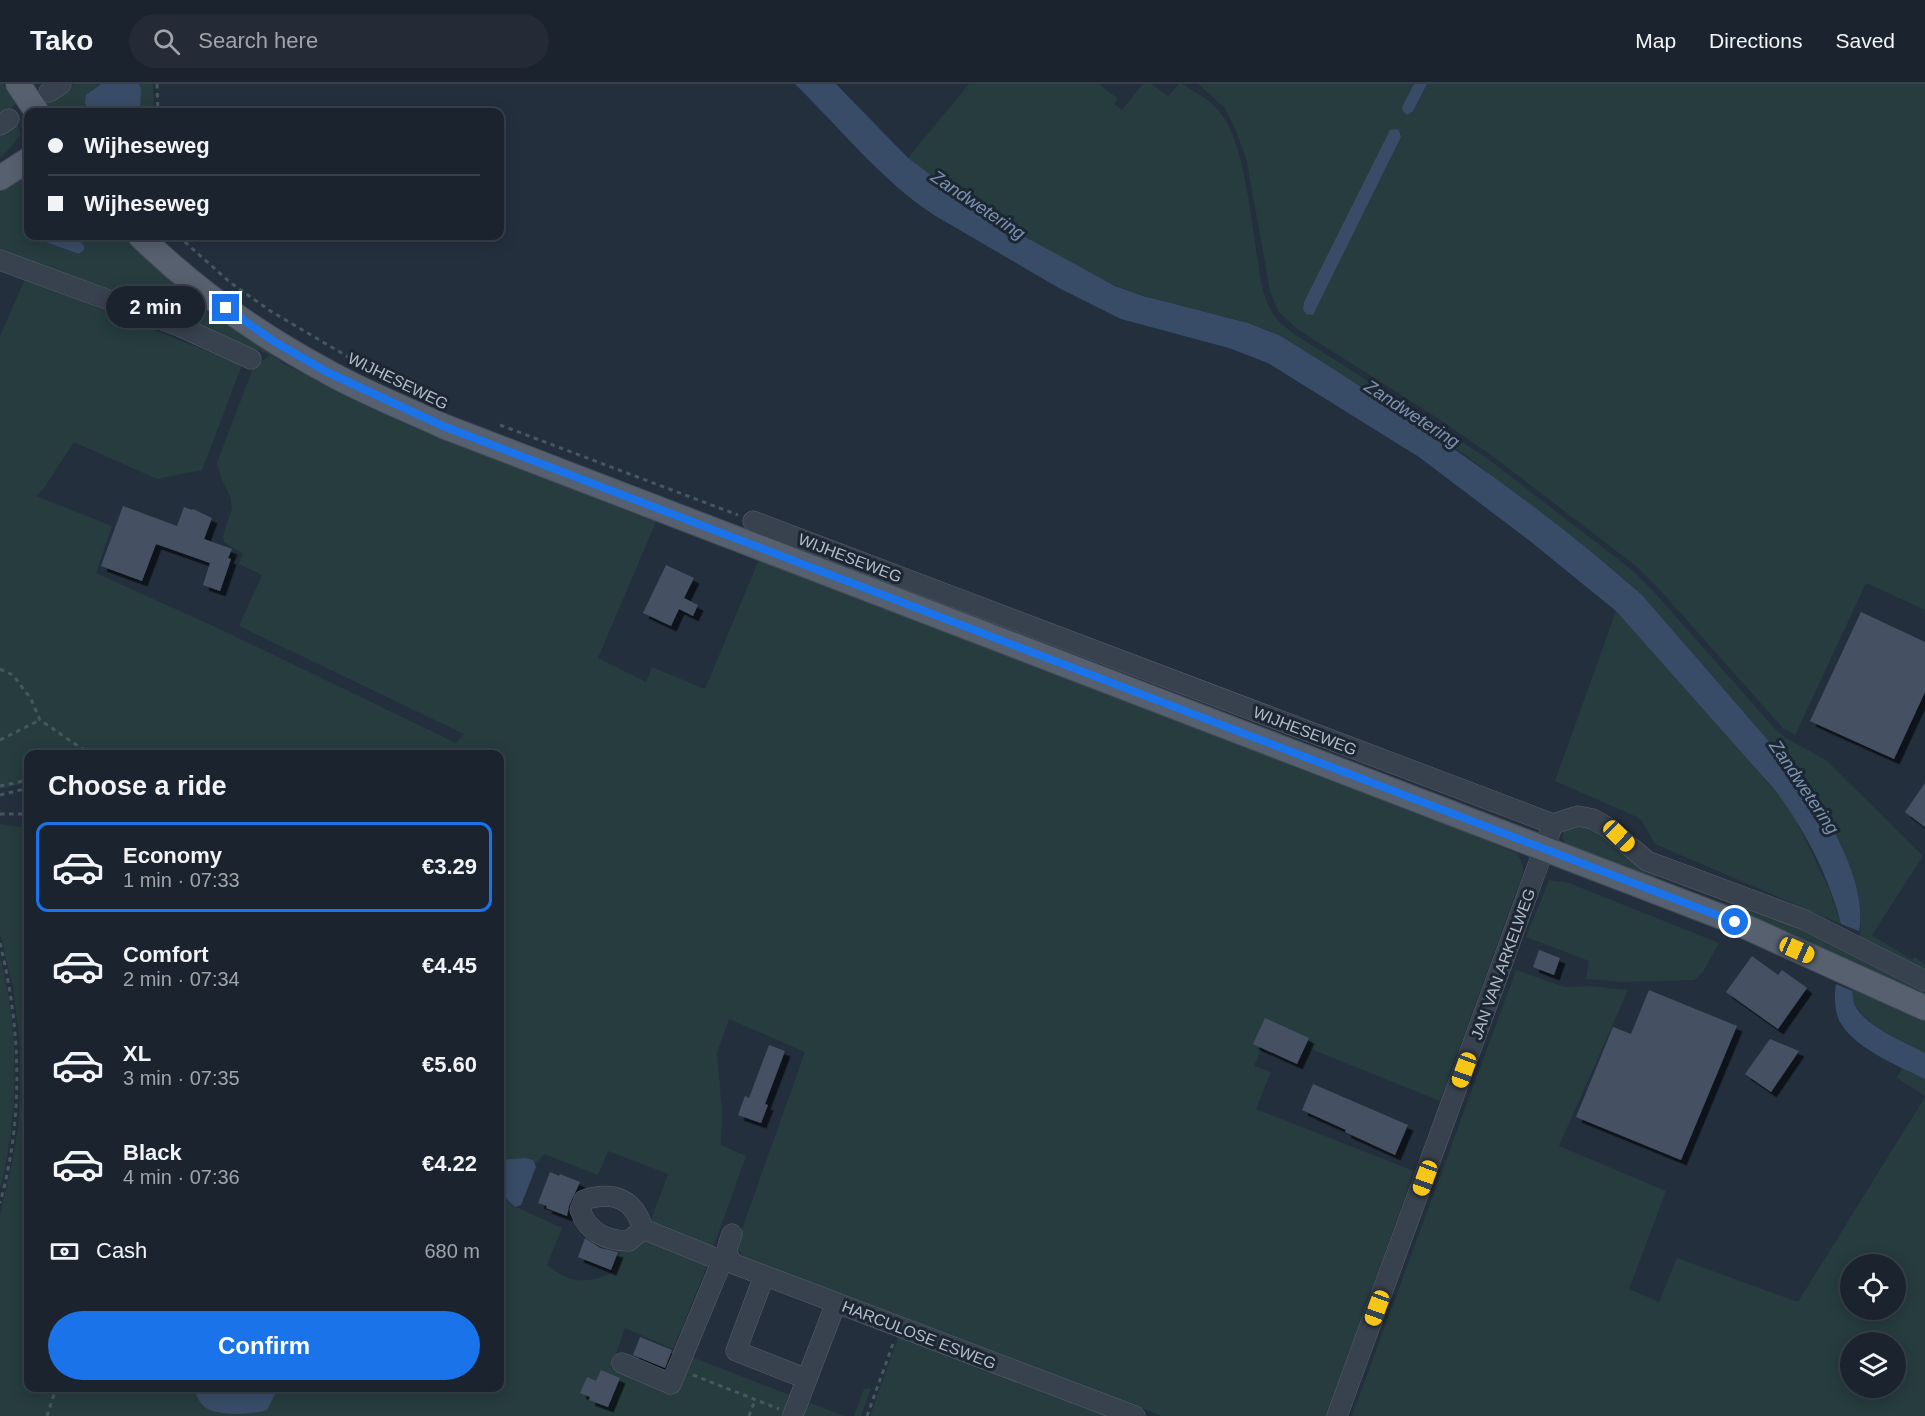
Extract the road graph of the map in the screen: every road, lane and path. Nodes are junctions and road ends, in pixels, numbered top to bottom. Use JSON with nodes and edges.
{"nodes":[{"id":1,"x":18,"y":84,"type":"edge"},
{"id":2,"x":157,"y":84,"type":"edge"},
{"id":3,"x":34,"y":108,"type":"edge"},
{"id":4,"x":158,"y":108,"type":"edge"},
{"id":5,"x":24,"y":163,"type":"edge"},
{"id":6,"x":0,"y":178,"type":"edge"},
{"id":7,"x":144,"y":240,"type":"edge"},
{"id":8,"x":183,"y":240,"type":"edge"},
{"id":9,"x":0,"y":260,"type":"edge"},
{"id":10,"x":251,"y":359,"type":"dead end"},
{"id":11,"x":374,"y":372,"type":"dead end"},
{"id":12,"x":498,"y":424,"type":"dead end"},
{"id":13,"x":753,"y":521,"type":"joint"},
{"id":14,"x":0,"y":669,"type":"edge"},
{"id":15,"x":40,"y":720,"type":"junction"},
{"id":16,"x":0,"y":740,"type":"edge"},
{"id":17,"x":84,"y":750,"type":"edge"},
{"id":18,"x":24,"y":781,"type":"edge"},
{"id":19,"x":0,"y":786,"type":"edge"},
{"id":20,"x":24,"y":789,"type":"edge"},
{"id":21,"x":0,"y":795,"type":"edge"},
{"id":22,"x":0,"y":814,"type":"edge"},
{"id":23,"x":24,"y":814,"type":"edge"},
{"id":24,"x":1553,"y":824,"type":"junction"},
{"id":25,"x":1544,"y":849,"type":"junction"},
{"id":26,"x":1746,"y":897,"type":"junction"},
{"id":27,"x":1735,"y":922,"type":"junction"},
{"id":28,"x":0,"y":943,"type":"edge"},
{"id":29,"x":1925,"y":981,"type":"edge"},
{"id":30,"x":1925,"y":1008,"type":"edge"},
{"id":31,"x":0,"y":1203,"type":"edge"},
{"id":32,"x":643,"y":1229,"type":"dead end"},
{"id":33,"x":732,"y":1234,"type":"dead end"},
{"id":34,"x":725,"y":1259,"type":"junction"},
{"id":35,"x":764,"y":1276,"type":"junction"},
{"id":36,"x":836,"y":1304,"type":"junction"},
{"id":37,"x":899,"y":1328,"type":"junction"},
{"id":38,"x":622,"y":1363,"type":"dead end"},
{"id":39,"x":677,"y":1369,"type":"junction"},
{"id":40,"x":807,"y":1379,"type":"junction"},
{"id":41,"x":55,"y":1392,"type":"edge"},
{"id":42,"x":755,"y":1400,"type":"junction"},
{"id":43,"x":793,"y":1415,"type":"edge"},
{"id":44,"x":47,"y":1416,"type":"edge"},
{"id":45,"x":749,"y":1416,"type":"edge"},
{"id":46,"x":867,"y":1416,"type":"edge"},
{"id":47,"x":1135,"y":1416,"type":"edge"},
{"id":48,"x":1337,"y":1416,"type":"edge"}],
"edges":[{"from":1,"to":3,"type":"main road"},
{"from":2,"to":4,"type":"path"},
{"from":5,"to":6,"type":"main road"},
{"from":7,"to":25,"type":"main road","name":"WIJHESEWEG"},
{"from":8,"to":11,"type":"path","name":"WIJHESEWEG"},
{"from":9,"to":10,"type":"street"},
{"from":12,"to":13,"type":"path"},
{"from":13,"to":24,"type":"street","name":"WIJHESEWEG"},
{"from":14,"to":15,"type":"path"},
{"from":15,"to":16,"type":"path"},
{"from":15,"to":17,"type":"path"},
{"from":18,"to":19,"type":"path"},
{"from":20,"to":21,"type":"path"},
{"from":22,"to":23,"type":"path"},
{"from":24,"to":25,"type":"street"},
{"from":24,"to":26,"type":"street"},
{"from":25,"to":27,"type":"main road","name":"WIJHESEWEG"},
{"from":25,"to":48,"type":"street","name":"JAN VAN ARKELWEG"},
{"from":26,"to":27,"type":"street"},
{"from":26,"to":29,"type":"street"},
{"from":27,"to":30,"type":"main road","name":"WIJHESEWEG"},
{"from":28,"to":31,"type":"path"},
{"from":32,"to":34,"type":"street","name":"HARCULOSE ESWEG"},
{"from":33,"to":34,"type":"street"},
{"from":34,"to":35,"type":"street","name":"HARCULOSE ESWEG"},
{"from":34,"to":39,"type":"street"},
{"from":35,"to":36,"type":"street","name":"HARCULOSE ESWEG"},
{"from":35,"to":40,"type":"street"},
{"from":36,"to":37,"type":"street","name":"HARCULOSE ESWEG"},
{"from":36,"to":40,"type":"street"},
{"from":37,"to":46,"type":"path"},
{"from":37,"to":47,"type":"street","name":"HARCULOSE ESWEG"},
{"from":38,"to":39,"type":"street"},
{"from":39,"to":42,"type":"path"},
{"from":40,"to":43,"type":"street"},
{"from":41,"to":44,"type":"path"},
{"from":42,"to":43,"type":"path"},
{"from":42,"to":45,"type":"path"}]}
